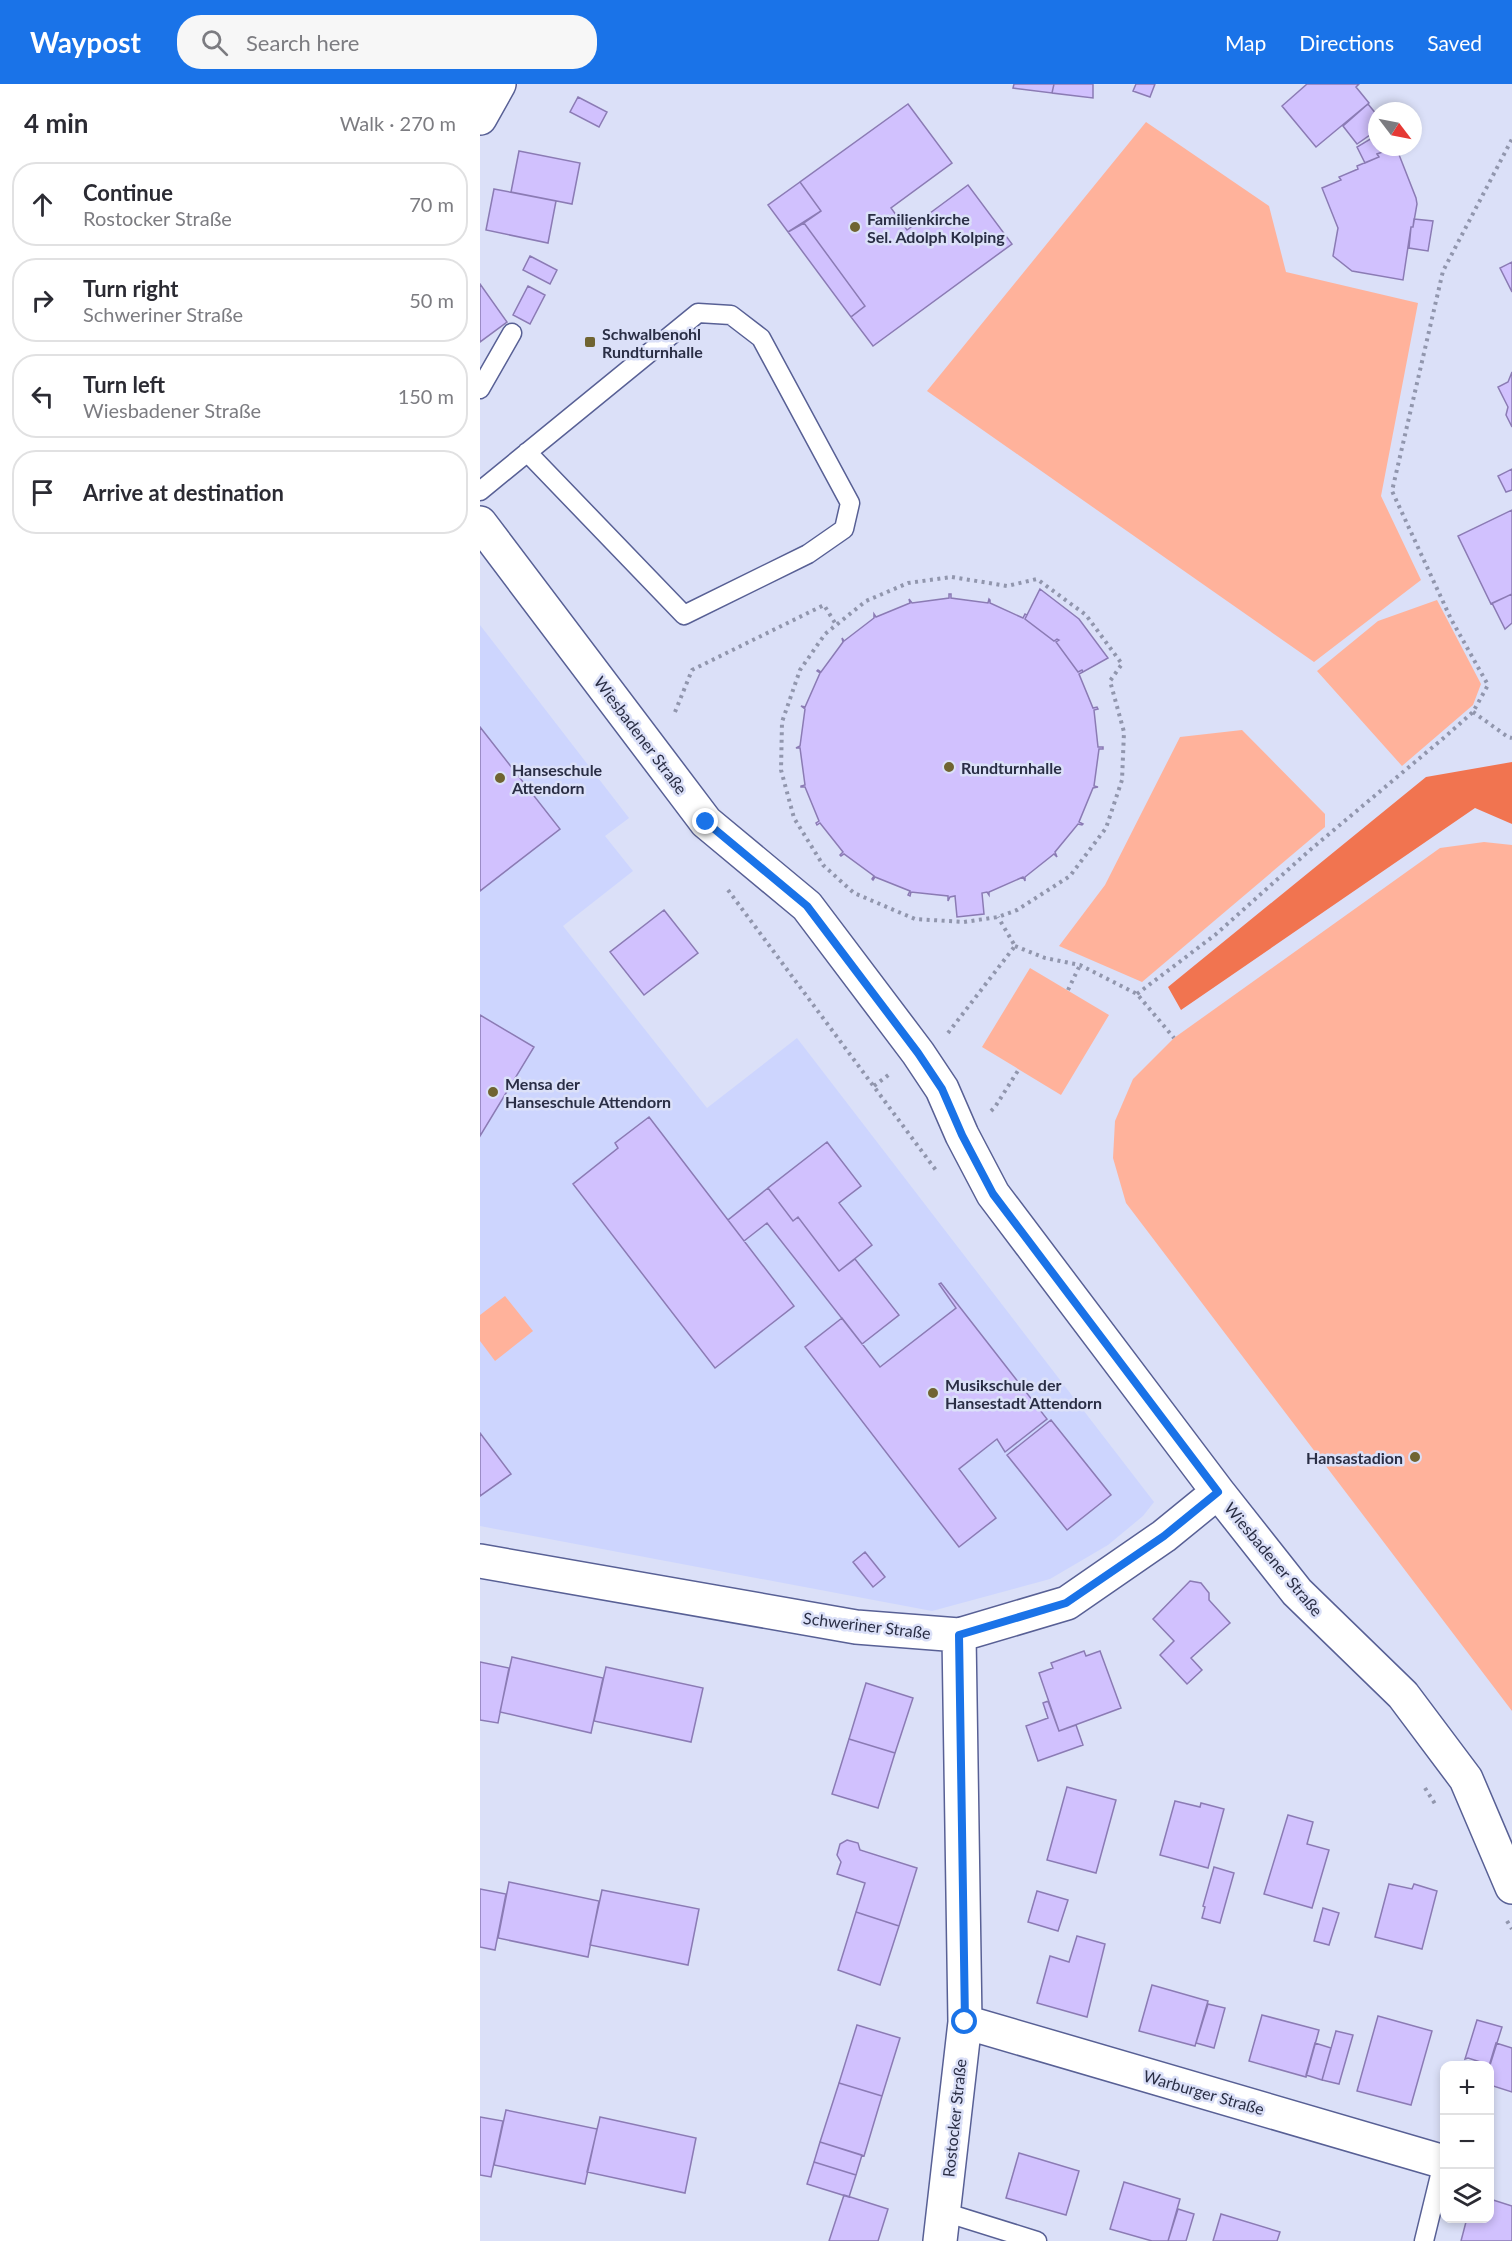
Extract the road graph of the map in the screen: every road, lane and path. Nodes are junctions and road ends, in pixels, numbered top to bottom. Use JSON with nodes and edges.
{"nodes":[{"id":1,"x":499,"y":84,"type":"edge"},
{"id":2,"x":480,"y":118,"type":"edge"},
{"id":3,"x":1512,"y":139,"type":"edge"},
{"id":4,"x":512,"y":333,"type":"dead end"},
{"id":5,"x":480,"y":389,"type":"edge"},
{"id":6,"x":527,"y":452,"type":"junction"},
{"id":7,"x":480,"y":491,"type":"edge"},
{"id":8,"x":480,"y":523,"type":"edge"},
{"id":9,"x":825,"y":633,"type":"junction"},
{"id":10,"x":675,"y":712,"type":"dead end"},
{"id":11,"x":1473,"y":712,"type":"junction"},
{"id":12,"x":1512,"y":738,"type":"edge"},
{"id":13,"x":998,"y":916,"type":"junction"},
{"id":14,"x":1015,"y":946,"type":"junction"},
{"id":15,"x":1080,"y":965,"type":"junction"},
{"id":16,"x":1068,"y":990,"type":"dead end"},
{"id":17,"x":1137,"y":994,"type":"junction"},
{"id":18,"x":1174,"y":1038,"type":"dead end"},
{"id":19,"x":918,"y":1053,"type":"junction"},
{"id":20,"x":1019,"y":1069,"type":"dead end"},
{"id":21,"x":962,"y":1135,"type":"junction"},
{"id":22,"x":1218,"y":1492,"type":"junction"},
{"id":23,"x":480,"y":1561,"type":"edge"},
{"id":24,"x":959,"y":1635,"type":"junction"},
{"id":25,"x":1512,"y":1887,"type":"edge"},
{"id":26,"x":965,"y":2022,"type":"junction"},
{"id":27,"x":1440,"y":2159,"type":"edge"},
{"id":28,"x":1442,"y":2169,"type":"edge"},
{"id":29,"x":942,"y":2227,"type":"edge"},
{"id":30,"x":1037,"y":2241,"type":"edge"},
{"id":31,"x":1424,"y":2241,"type":"edge"}],
"edges":[{"from":1,"to":2,"type":"street"},
{"from":3,"to":11,"type":"path"},
{"from":4,"to":5,"type":"lane"},
{"from":6,"to":6,"type":"lane"},
{"from":6,"to":7,"type":"lane"},
{"from":8,"to":19,"type":"street","name":"Wiesbadener Straße"},
{"from":9,"to":10,"type":"path"},
{"from":9,"to":13,"type":"path"},
{"from":9,"to":13,"type":"path"},
{"from":11,"to":12,"type":"path"},
{"from":11,"to":17,"type":"path"},
{"from":13,"to":14,"type":"path"},
{"from":14,"to":15,"type":"path"},
{"from":14,"to":19,"type":"path"},
{"from":15,"to":16,"type":"path"},
{"from":15,"to":17,"type":"path"},
{"from":17,"to":18,"type":"path"},
{"from":19,"to":21,"type":"street","name":"Wiesbadener Straße"},
{"from":20,"to":21,"type":"path"},
{"from":21,"to":22,"type":"street","name":"Wiesbadener Straße"},
{"from":22,"to":24,"type":"street","name":"Schweriner Straße"},
{"from":22,"to":25,"type":"street","name":"Wiesbadener Straße"},
{"from":23,"to":24,"type":"street","name":"Schweriner Straße"},
{"from":24,"to":26,"type":"street","name":"Rostocker Straße"},
{"from":26,"to":27,"type":"street","name":"Warburger Straße"},
{"from":26,"to":29,"type":"street","name":"Rostocker Straße"},
{"from":28,"to":31,"type":"lane","name":"Warburger Straße"},
{"from":29,"to":30,"type":"lane"}]}
